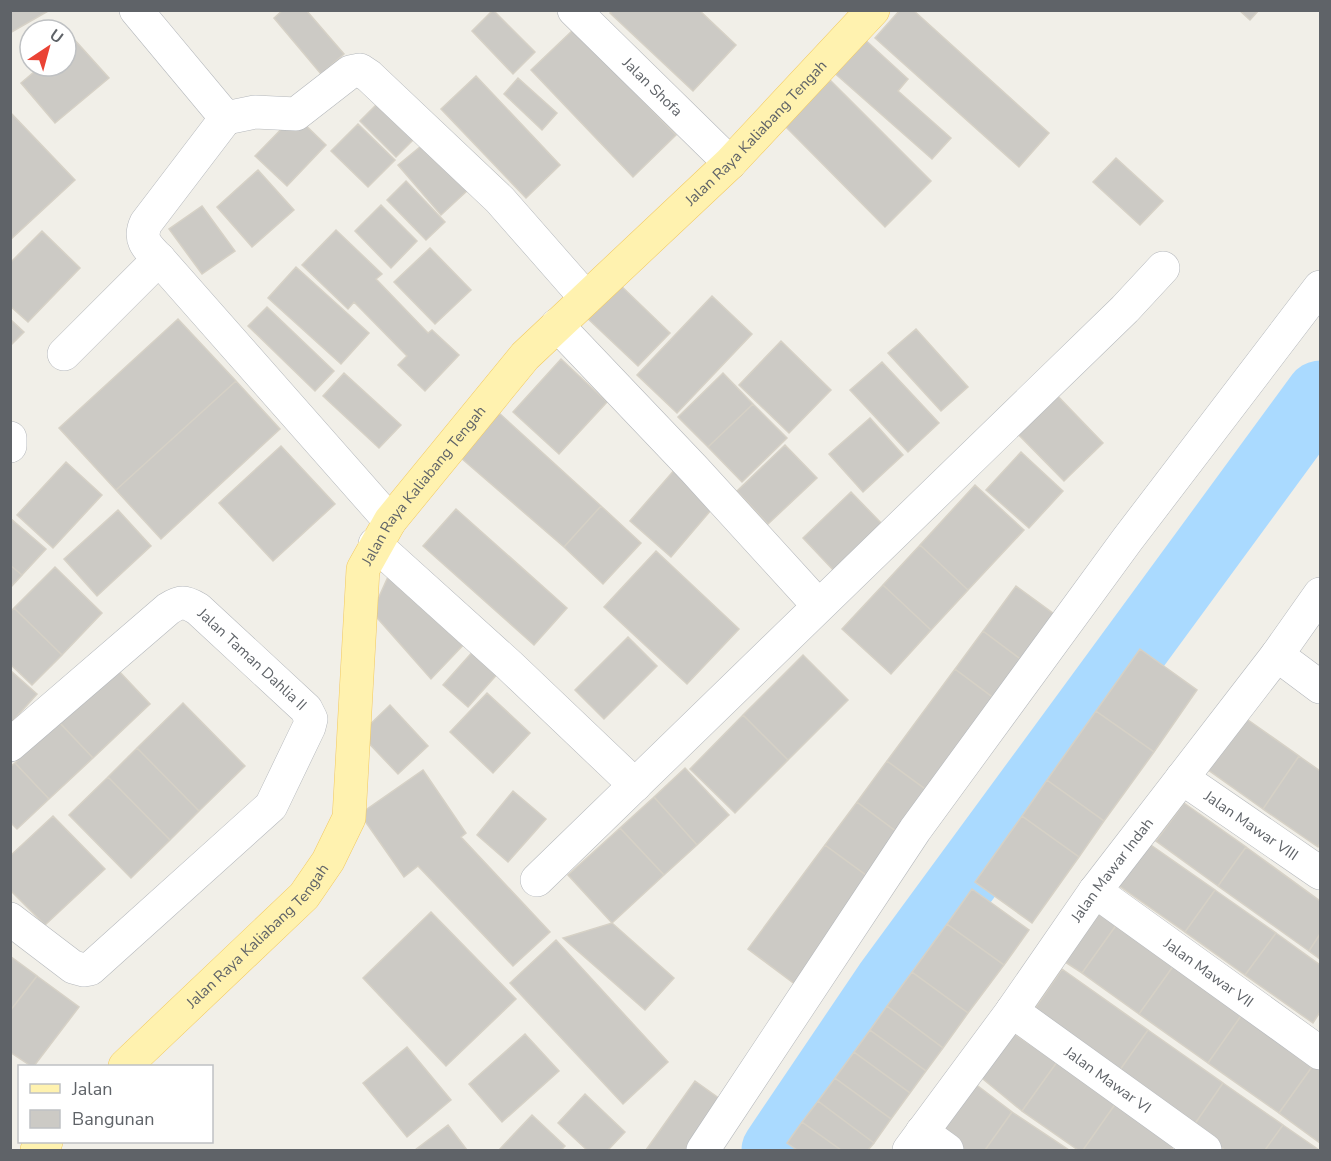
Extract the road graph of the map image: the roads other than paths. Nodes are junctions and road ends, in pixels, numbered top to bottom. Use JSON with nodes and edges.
{"nodes":[{"id":1,"x":136,"y":10,"type":"edge"},
{"id":2,"x":574,"y":10,"type":"edge"},
{"id":3,"x":873,"y":10,"type":"edge"},
{"id":4,"x":226,"y":118,"type":"junction"},
{"id":5,"x":730,"y":163,"type":"junction"},
{"id":6,"x":159,"y":259,"type":"junction"},
{"id":7,"x":1163,"y":268,"type":"dead end"},
{"id":8,"x":1320,"y":287,"type":"edge"},
{"id":9,"x":586,"y":298,"type":"junction"},
{"id":10,"x":557,"y":325,"type":"junction"},
{"id":11,"x":64,"y":354,"type":"dead end"},
{"id":12,"x":10,"y":438,"type":"edge"},
{"id":13,"x":10,"y":446,"type":"edge"},
{"id":14,"x":382,"y":532,"type":"junction"},
{"id":15,"x":1320,"y":594,"type":"edge"},
{"id":16,"x":818,"y":605,"type":"junction"},
{"id":17,"x":1276,"y":655,"type":"junction"},
{"id":18,"x":1320,"y":687,"type":"edge"},
{"id":19,"x":10,"y":745,"type":"edge"},
{"id":20,"x":1182,"y":778,"type":"junction"},
{"id":21,"x":635,"y":785,"type":"junction"},
{"id":22,"x":1320,"y":873,"type":"edge"},
{"id":23,"x":537,"y":880,"type":"dead end"},
{"id":24,"x":1095,"y":891,"type":"junction"},
{"id":25,"x":10,"y":920,"type":"edge"},
{"id":26,"x":1012,"y":1011,"type":"junction"},
{"id":27,"x":1320,"y":1053,"type":"edge"},
{"id":28,"x":126,"y":1065,"type":"edge"},
{"id":29,"x":926,"y":1144,"type":"edge"},
{"id":30,"x":704,"y":1150,"type":"edge"},
{"id":31,"x":1205,"y":1150,"type":"edge"}],
"edges":[{"from":1,"to":4,"type":"street"},
{"from":2,"to":5,"type":"street","name":"Jalan Shofa"},
{"from":3,"to":5,"type":"main road","name":"Jalan Raya Kaliabang Tengah"},
{"from":4,"to":6,"type":"street"},
{"from":4,"to":9,"type":"street"},
{"from":5,"to":9,"type":"main road","name":"Jalan Raya Kaliabang Tengah"},
{"from":6,"to":11,"type":"street"},
{"from":6,"to":14,"type":"street"},
{"from":7,"to":16,"type":"street"},
{"from":8,"to":30,"type":"street"},
{"from":9,"to":10,"type":"main road","name":"Jalan Raya Kaliabang Tengah"},
{"from":10,"to":14,"type":"main road","name":"Jalan Raya Kaliabang Tengah"},
{"from":10,"to":16,"type":"street"},
{"from":12,"to":13,"type":"street"},
{"from":14,"to":21,"type":"street"},
{"from":14,"to":28,"type":"main road","name":"Jalan Raya Kaliabang Tengah"},
{"from":15,"to":17,"type":"street","name":"Jalan Mawar Indah"},
{"from":16,"to":21,"type":"street"},
{"from":17,"to":18,"type":"street"},
{"from":17,"to":20,"type":"street","name":"Jalan Mawar Indah"},
{"from":19,"to":25,"type":"street","name":"Jalan Taman Dahlia II"},
{"from":20,"to":22,"type":"street","name":"Jalan Mawar VIII"},
{"from":20,"to":24,"type":"street","name":"Jalan Mawar Indah"},
{"from":21,"to":23,"type":"street"},
{"from":24,"to":26,"type":"street","name":"Jalan Mawar Indah"},
{"from":24,"to":27,"type":"street","name":"Jalan Mawar VII"},
{"from":26,"to":29,"type":"street","name":"Jalan Mawar Indah"},
{"from":26,"to":31,"type":"street","name":"Jalan Mawar VI"}]}
